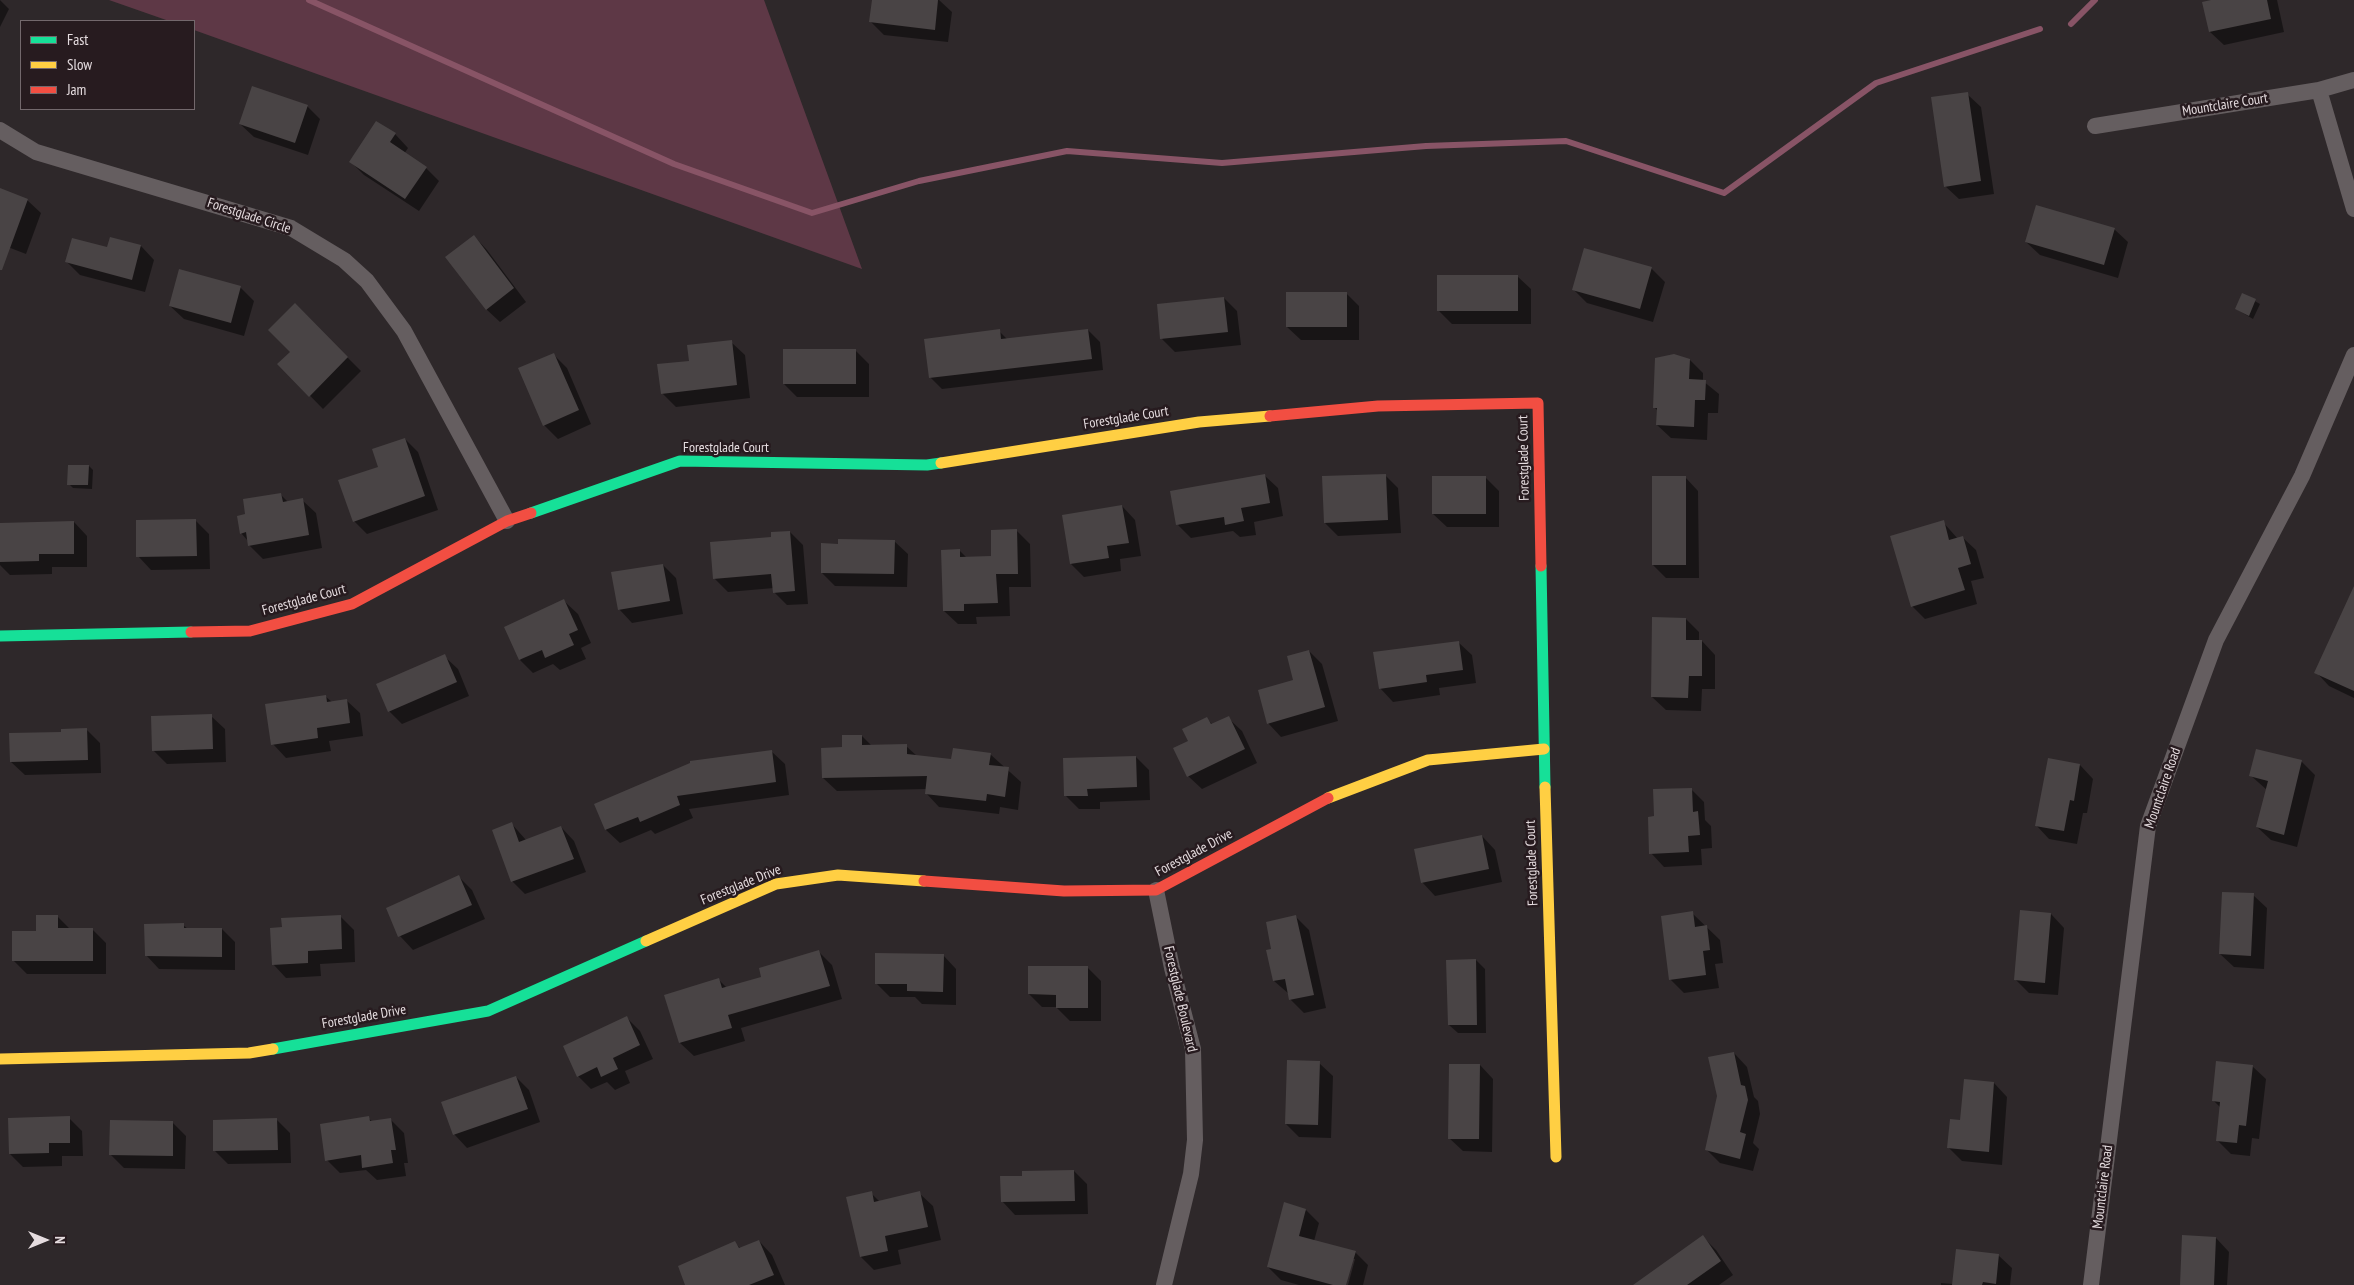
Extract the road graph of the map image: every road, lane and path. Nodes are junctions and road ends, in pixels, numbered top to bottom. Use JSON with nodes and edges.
{"nodes":[{"id":1,"x":2354,"y":80,"type":"edge"},
{"id":2,"x":2319,"y":90,"type":"junction"},
{"id":3,"x":2095,"y":126,"type":"dead end"},
{"id":4,"x":0,"y":130,"type":"edge"},
{"id":5,"x":2354,"y":209,"type":"edge"},
{"id":6,"x":2354,"y":355,"type":"edge"},
{"id":7,"x":507,"y":522,"type":"junction"},
{"id":8,"x":0,"y":636,"type":"edge"},
{"id":9,"x":1544,"y":749,"type":"junction"},
{"id":10,"x":1156,"y":890,"type":"junction"},
{"id":11,"x":0,"y":1059,"type":"edge"},
{"id":12,"x":1556,"y":1157,"type":"dead end"},
{"id":13,"x":1164,"y":1285,"type":"edge"},
{"id":14,"x":2091,"y":1285,"type":"edge"}],
"edges":[{"from":1,"to":2,"type":"street","name":"Mountclaire Court"},
{"from":2,"to":3,"type":"street","name":"Mountclaire Court"},
{"from":2,"to":5,"type":"street"},
{"from":4,"to":7,"type":"street","name":"Forestglade Circle"},
{"from":6,"to":14,"type":"street","name":"Mountclaire Road"},
{"from":7,"to":8,"type":"street","name":"Forestglade Court"},
{"from":7,"to":9,"type":"street","name":"Forestglade Court"},
{"from":9,"to":10,"type":"street","name":"Forestglade Drive"},
{"from":9,"to":12,"type":"street","name":"Forestglade Court"},
{"from":10,"to":11,"type":"street","name":"Forestglade Drive"},
{"from":10,"to":13,"type":"street","name":"Forestglade Boulevard"}]}
